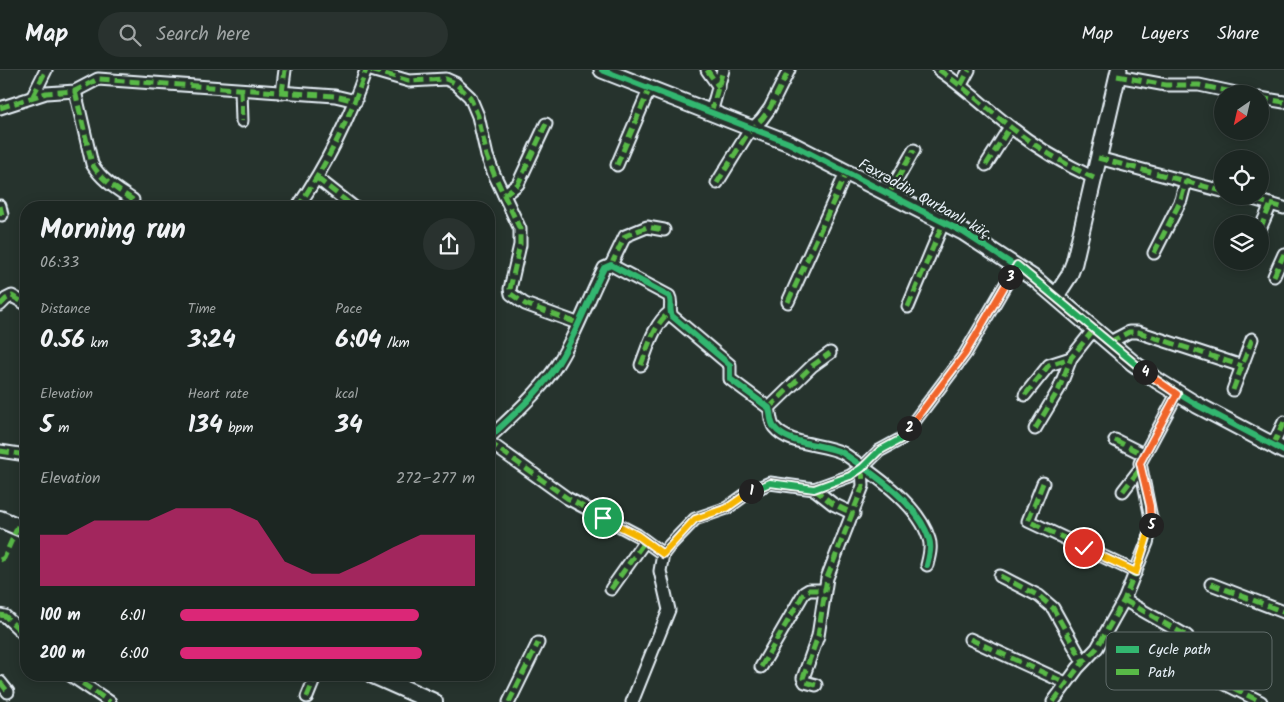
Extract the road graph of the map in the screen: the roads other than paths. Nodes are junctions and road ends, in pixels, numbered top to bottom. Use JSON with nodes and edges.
{"nodes":[{"id":1,"x":46,"y":70,"type":"edge"},
{"id":2,"x":285,"y":70,"type":"edge"},
{"id":3,"x":366,"y":70,"type":"edge"},
{"id":4,"x":371,"y":70,"type":"edge"},
{"id":5,"x":602,"y":70,"type":"edge"},
{"id":6,"x":707,"y":70,"type":"edge"},
{"id":7,"x":723,"y":70,"type":"edge"},
{"id":8,"x":789,"y":70,"type":"edge"},
{"id":9,"x":939,"y":70,"type":"edge"},
{"id":10,"x":969,"y":70,"type":"edge"},
{"id":11,"x":1118,"y":73,"type":"edge"},
{"id":12,"x":962,"y":85,"type":"junction"},
{"id":13,"x":719,"y":87,"type":"junction"},
{"id":14,"x":1214,"y":88,"type":"edge"},
{"id":15,"x":241,"y":90,"type":"junction"},
{"id":16,"x":649,"y":90,"type":"junction"},
{"id":17,"x":75,"y":91,"type":"junction"},
{"id":18,"x":282,"y":92,"type":"junction"},
{"id":19,"x":33,"y":96,"type":"junction"},
{"id":20,"x":356,"y":100,"type":"junction"},
{"id":21,"x":1269,"y":100,"type":"edge"},
{"id":22,"x":1284,"y":102,"type":"edge"},
{"id":23,"x":0,"y":108,"type":"edge"},
{"id":24,"x":711,"y":113,"type":"junction"},
{"id":25,"x":242,"y":121,"type":"dead end"},
{"id":26,"x":546,"y":124,"type":"dead end"},
{"id":27,"x":1010,"y":127,"type":"junction"},
{"id":28,"x":754,"y":128,"type":"junction"},
{"id":29,"x":914,"y":150,"type":"dead end"},
{"id":30,"x":1098,"y":158,"type":"junction"},
{"id":31,"x":617,"y":165,"type":"dead end"},
{"id":32,"x":986,"y":165,"type":"dead end"},
{"id":33,"x":847,"y":171,"type":"junction"},
{"id":34,"x":317,"y":178,"type":"junction"},
{"id":35,"x":1094,"y":178,"type":"junction"},
{"id":36,"x":1186,"y":180,"type":"junction"},
{"id":37,"x":717,"y":182,"type":"dead end"},
{"id":38,"x":1214,"y":189,"type":"edge"},
{"id":39,"x":890,"y":192,"type":"junction"},
{"id":40,"x":504,"y":194,"type":"junction"},
{"id":41,"x":133,"y":200,"type":"dead end"},
{"id":42,"x":302,"y":201,"type":"edge"},
{"id":43,"x":346,"y":201,"type":"edge"},
{"id":44,"x":1271,"y":204,"type":"joint"},
{"id":45,"x":1284,"y":208,"type":"edge"},
{"id":46,"x":1266,"y":215,"type":"edge"},
{"id":47,"x":944,"y":221,"type":"junction"},
{"id":48,"x":664,"y":230,"type":"dead end"},
{"id":49,"x":1154,"y":253,"type":"dead end"},
{"id":50,"x":1284,"y":254,"type":"edge"},
{"id":51,"x":611,"y":265,"type":"junction"},
{"id":52,"x":1017,"y":265,"type":"junction"},
{"id":53,"x":1274,"y":276,"type":"dead end"},
{"id":54,"x":1056,"y":296,"type":"junction"},
{"id":55,"x":20,"y":301,"type":"edge"},
{"id":56,"x":788,"y":302,"type":"dead end"},
{"id":57,"x":0,"y":305,"type":"edge"},
{"id":58,"x":908,"y":307,"type":"dead end"},
{"id":59,"x":670,"y":312,"type":"junction"},
{"id":60,"x":577,"y":323,"type":"junction"},
{"id":61,"x":1094,"y":329,"type":"junction"},
{"id":62,"x":1252,"y":339,"type":"dead end"},
{"id":63,"x":1110,"y":342,"type":"junction"},
{"id":64,"x":830,"y":353,"type":"dead end"},
{"id":65,"x":1071,"y":358,"type":"junction"},
{"id":66,"x":641,"y":365,"type":"dead end"},
{"id":67,"x":1242,"y":366,"type":"junction"},
{"id":68,"x":1233,"y":390,"type":"dead end"},
{"id":69,"x":1177,"y":394,"type":"junction"},
{"id":70,"x":1025,"y":395,"type":"dead end"},
{"id":71,"x":769,"y":408,"type":"junction"},
{"id":72,"x":1284,"y":422,"type":"edge"},
{"id":73,"x":495,"y":428,"type":"edge"},
{"id":74,"x":1035,"y":429,"type":"dead end"},
{"id":75,"x":1114,"y":440,"type":"dead end"},
{"id":76,"x":495,"y":446,"type":"edge"},
{"id":77,"x":1278,"y":448,"type":"edge"},
{"id":78,"x":0,"y":451,"type":"edge"},
{"id":79,"x":20,"y":454,"type":"edge"},
{"id":80,"x":1143,"y":454,"type":"junction"},
{"id":81,"x":862,"y":468,"type":"junction"},
{"id":82,"x":1140,"y":469,"type":"junction"},
{"id":83,"x":1043,"y":483,"type":"dead end"},
{"id":84,"x":814,"y":489,"type":"junction"},
{"id":85,"x":1123,"y":490,"type":"dead end"},
{"id":86,"x":854,"y":514,"type":"junction"},
{"id":87,"x":0,"y":519,"type":"edge"},
{"id":88,"x":20,"y":527,"type":"edge"},
{"id":89,"x":645,"y":540,"type":"junction"},
{"id":90,"x":663,"y":554,"type":"junction"},
{"id":91,"x":927,"y":565,"type":"dead end"},
{"id":92,"x":1136,"y":572,"type":"junction"},
{"id":93,"x":1000,"y":576,"type":"dead end"},
{"id":94,"x":1211,"y":584,"type":"dead end"},
{"id":95,"x":611,"y":589,"type":"dead end"},
{"id":96,"x":824,"y":590,"type":"junction"},
{"id":97,"x":1124,"y":600,"type":"junction"},
{"id":98,"x":1284,"y":612,"type":"edge"},
{"id":99,"x":0,"y":615,"type":"edge"},
{"id":100,"x":20,"y":630,"type":"edge"},
{"id":101,"x":1180,"y":632,"type":"edge"},
{"id":102,"x":970,"y":640,"type":"dead end"},
{"id":103,"x":538,"y":643,"type":"dead end"},
{"id":104,"x":1083,"y":662,"type":"junction"},
{"id":105,"x":761,"y":667,"type":"dead end"},
{"id":106,"x":79,"y":681,"type":"edge"},
{"id":107,"x":314,"y":681,"type":"edge"},
{"id":108,"x":386,"y":681,"type":"edge"},
{"id":109,"x":0,"y":682,"type":"edge"},
{"id":110,"x":1066,"y":682,"type":"junction"},
{"id":111,"x":816,"y":685,"type":"dead end"},
{"id":112,"x":1236,"y":690,"type":"edge"},
{"id":113,"x":8,"y":692,"type":"dead end"},
{"id":114,"x":307,"y":697,"type":"dead end"},
{"id":115,"x":110,"y":702,"type":"edge"},
{"id":116,"x":434,"y":702,"type":"edge"},
{"id":117,"x":509,"y":702,"type":"edge"},
{"id":118,"x":632,"y":702,"type":"edge"},
{"id":119,"x":1053,"y":702,"type":"edge"},
{"id":120,"x":1261,"y":702,"type":"edge"}],
"edges":[{"from":1,"to":19,"type":"street"},
{"from":2,"to":18,"type":"street"},
{"from":3,"to":20,"type":"street"},
{"from":4,"to":40,"type":"street"},
{"from":5,"to":16,"type":"street","name":"Fəxrəddin Qurbanlı küç."},
{"from":6,"to":13,"type":"street"},
{"from":7,"to":13,"type":"street"},
{"from":8,"to":28,"type":"street"},
{"from":9,"to":12,"type":"street"},
{"from":10,"to":12,"type":"street"},
{"from":11,"to":14,"type":"street"},
{"from":11,"to":30,"type":"street"},
{"from":12,"to":27,"type":"street"},
{"from":13,"to":24,"type":"street"},
{"from":15,"to":17,"type":"street"},
{"from":15,"to":18,"type":"street"},
{"from":15,"to":25,"type":"street"},
{"from":16,"to":24,"type":"street","name":"Fəxrəddin Qurbanlı küç."},
{"from":16,"to":31,"type":"street"},
{"from":17,"to":19,"type":"street"},
{"from":17,"to":41,"type":"street"},
{"from":18,"to":20,"type":"street"},
{"from":19,"to":23,"type":"street"},
{"from":20,"to":34,"type":"street"},
{"from":21,"to":22,"type":"street"},
{"from":24,"to":28,"type":"street","name":"Fəxrəddin Qurbanlı küç."},
{"from":26,"to":40,"type":"street"},
{"from":27,"to":32,"type":"street"},
{"from":27,"to":35,"type":"street"},
{"from":28,"to":33,"type":"street","name":"Fəxrəddin Qurbanlı küç."},
{"from":28,"to":37,"type":"street"},
{"from":29,"to":39,"type":"street"},
{"from":30,"to":35,"type":"street"},
{"from":30,"to":36,"type":"street"},
{"from":33,"to":39,"type":"street","name":"Fəxrəddin Qurbanlı küç."},
{"from":33,"to":56,"type":"street"},
{"from":34,"to":42,"type":"street"},
{"from":34,"to":43,"type":"street"},
{"from":35,"to":54,"type":"street"},
{"from":36,"to":38,"type":"street"},
{"from":36,"to":49,"type":"street"},
{"from":39,"to":47,"type":"street","name":"Fəxrəddin Qurbanlı küç."},
{"from":40,"to":60,"type":"street"},
{"from":44,"to":45,"type":"street"},
{"from":44,"to":46,"type":"street"},
{"from":47,"to":52,"type":"street","name":"Fəxrəddin Qurbanlı küç."},
{"from":47,"to":58,"type":"street"},
{"from":48,"to":51,"type":"street"},
{"from":50,"to":53,"type":"street"},
{"from":51,"to":59,"type":"street"},
{"from":51,"to":60,"type":"street"},
{"from":52,"to":54,"type":"street","name":"Fəxrəddin Qurbanlı küç."},
{"from":52,"to":81,"type":"street"},
{"from":54,"to":61,"type":"street","name":"Fəxrəddin Qurbanlı küç."},
{"from":55,"to":57,"type":"street"},
{"from":59,"to":66,"type":"street"},
{"from":59,"to":71,"type":"street"},
{"from":60,"to":73,"type":"street"},
{"from":61,"to":63,"type":"street","name":"Fəxrəddin Qurbanlı küç."},
{"from":61,"to":65,"type":"street"},
{"from":62,"to":67,"type":"street"},
{"from":63,"to":67,"type":"street"},
{"from":63,"to":69,"type":"street","name":"Fəxrəddin Qurbanlı küç."},
{"from":64,"to":71,"type":"street"},
{"from":65,"to":70,"type":"street"},
{"from":65,"to":74,"type":"street"},
{"from":67,"to":68,"type":"street"},
{"from":69,"to":77,"type":"street","name":"Fəxrəddin Qurbanlı küç."},
{"from":69,"to":80,"type":"street"},
{"from":71,"to":81,"type":"street"},
{"from":72,"to":77,"type":"street"},
{"from":75,"to":80,"type":"street"},
{"from":76,"to":89,"type":"street"},
{"from":78,"to":79,"type":"street"},
{"from":80,"to":82,"type":"street"},
{"from":81,"to":84,"type":"street"},
{"from":81,"to":86,"type":"street"},
{"from":81,"to":91,"type":"street"},
{"from":82,"to":85,"type":"street"},
{"from":82,"to":92,"type":"street"},
{"from":83,"to":92,"type":"street"},
{"from":84,"to":86,"type":"street"},
{"from":84,"to":90,"type":"street"},
{"from":86,"to":96,"type":"street"},
{"from":87,"to":88,"type":"main road"},
{"from":89,"to":90,"type":"street"},
{"from":89,"to":95,"type":"street"},
{"from":90,"to":118,"type":"street"},
{"from":92,"to":97,"type":"street"},
{"from":93,"to":104,"type":"street"},
{"from":94,"to":98,"type":"street"},
{"from":96,"to":105,"type":"street"},
{"from":96,"to":111,"type":"street"},
{"from":97,"to":101,"type":"street"},
{"from":97,"to":104,"type":"street"},
{"from":99,"to":100,"type":"street"},
{"from":102,"to":110,"type":"street"},
{"from":103,"to":117,"type":"street"},
{"from":104,"to":110,"type":"street"},
{"from":106,"to":115,"type":"street"},
{"from":107,"to":114,"type":"street"},
{"from":108,"to":116,"type":"main road"},
{"from":109,"to":113,"type":"street"},
{"from":110,"to":119,"type":"street"},
{"from":112,"to":120,"type":"street"}]}
